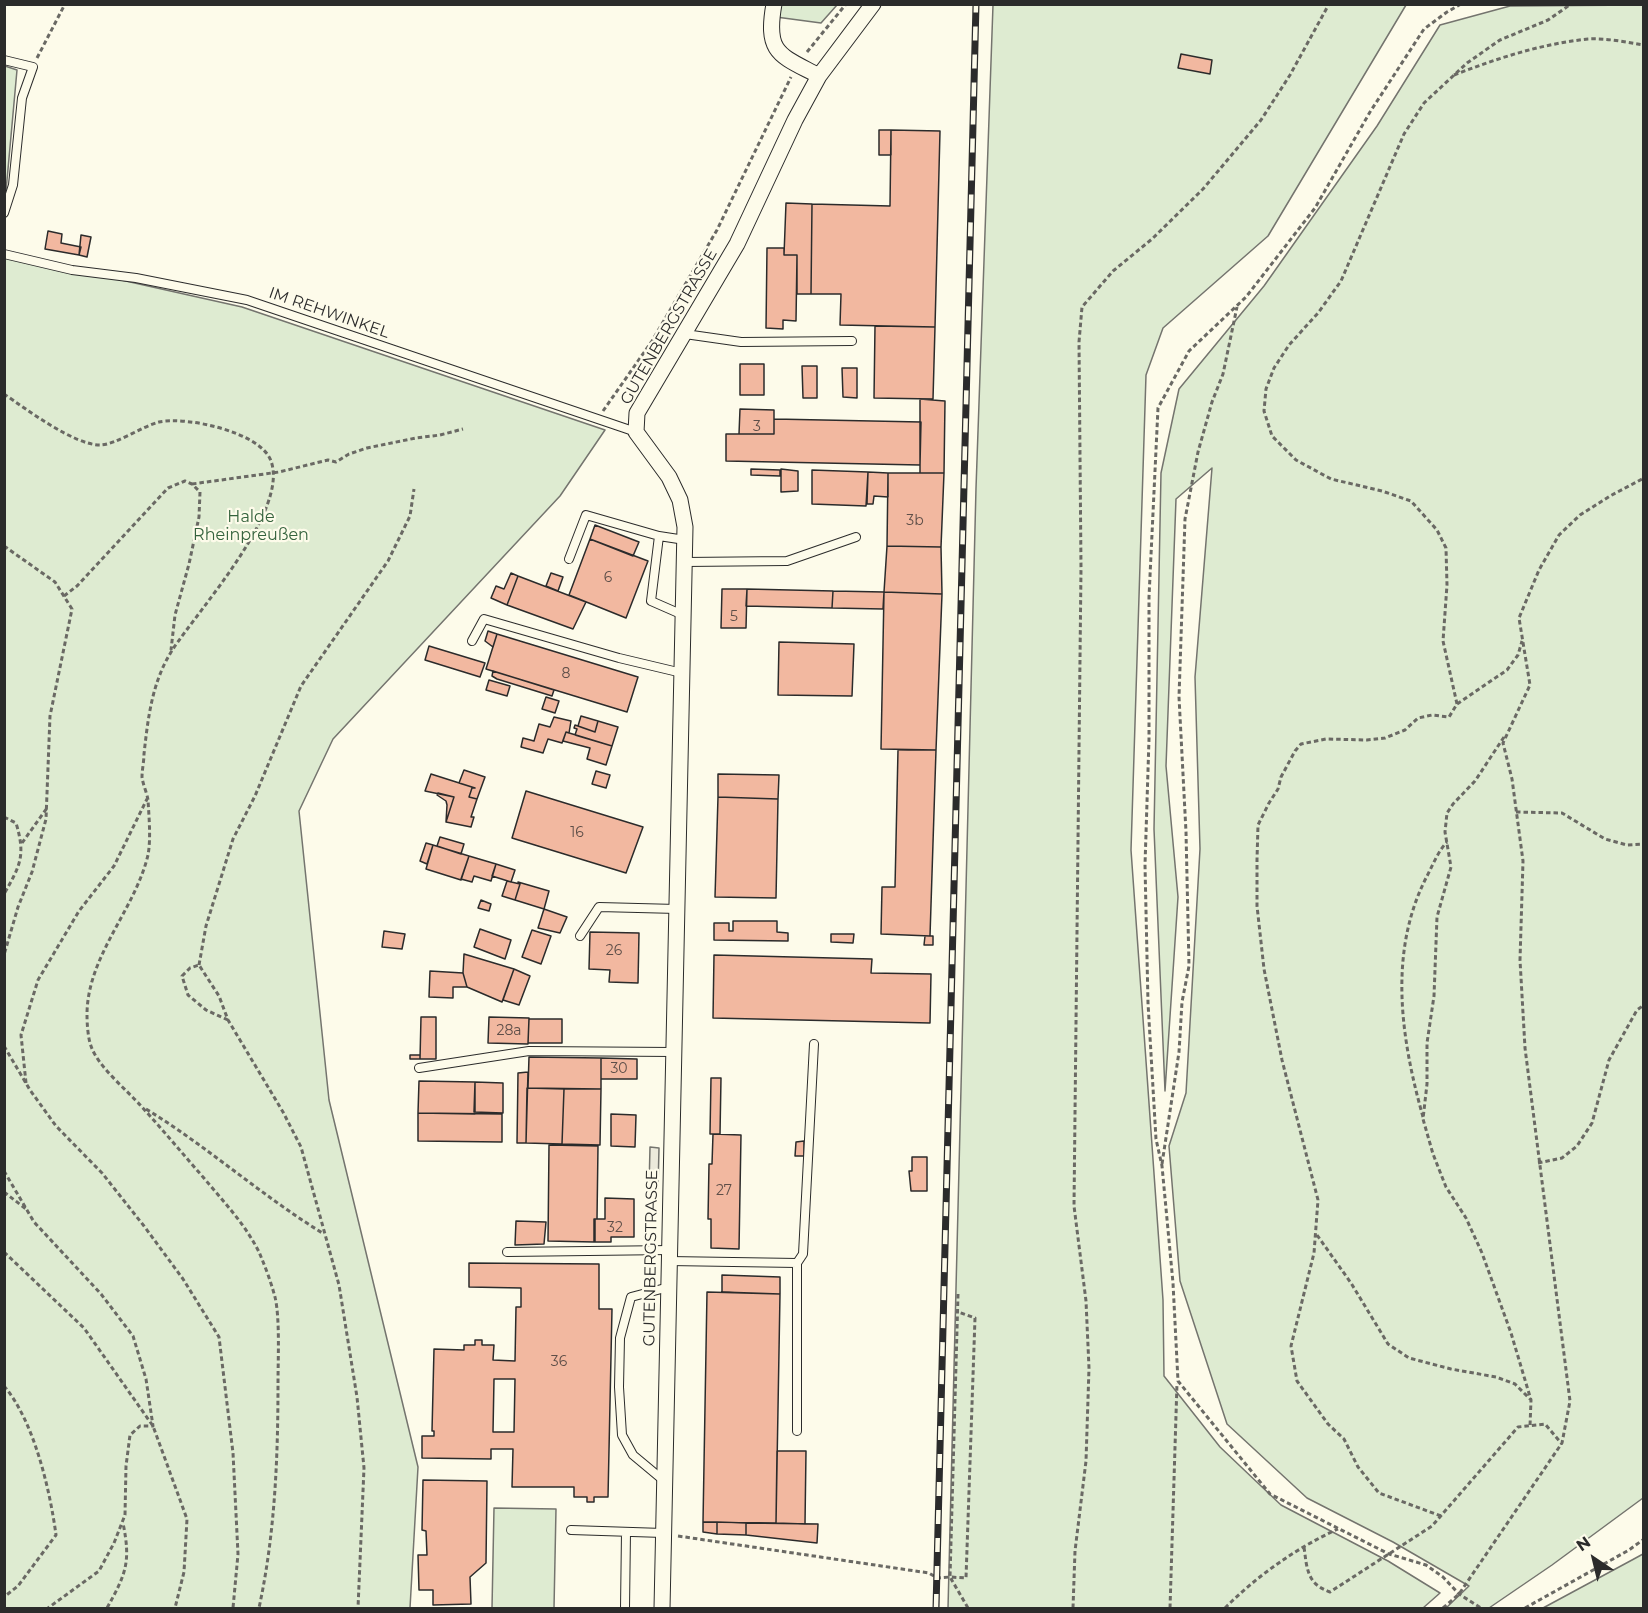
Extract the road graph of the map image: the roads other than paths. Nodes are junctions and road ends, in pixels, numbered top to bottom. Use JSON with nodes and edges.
{"nodes":[{"id":1,"x":774,"y":4,"type":"edge"},
{"id":2,"x":873,"y":4,"type":"edge"},
{"id":3,"x":4,"y":60,"type":"edge"},
{"id":4,"x":819,"y":76,"type":"junction"},
{"id":5,"x":4,"y":213,"type":"edge"},
{"id":6,"x":4,"y":254,"type":"edge"},
{"id":7,"x":685,"y":334,"type":"junction"},
{"id":8,"x":852,"y":341,"type":"dead end"},
{"id":9,"x":636,"y":432,"type":"junction"},
{"id":10,"x":659,"y":536,"type":"junction"},
{"id":11,"x":856,"y":537,"type":"dead end"},
{"id":12,"x":685,"y":540,"type":"junction"},
{"id":13,"x":569,"y":559,"type":"dead end"},
{"id":14,"x":685,"y":562,"type":"junction"},
{"id":15,"x":683,"y":615,"type":"junction"},
{"id":16,"x":472,"y":641,"type":"dead end"},
{"id":17,"x":682,"y":673,"type":"junction"},
{"id":18,"x":677,"y":909,"type":"junction"},
{"id":19,"x":580,"y":936,"type":"dead end"},
{"id":20,"x":814,"y":1044,"type":"dead end"},
{"id":21,"x":674,"y":1052,"type":"junction"},
{"id":22,"x":419,"y":1068,"type":"dead end"},
{"id":23,"x":507,"y":1252,"type":"dead end"},
{"id":24,"x":670,"y":1256,"type":"junction"},
{"id":25,"x":797,"y":1263,"type":"junction"},
{"id":26,"x":669,"y":1287,"type":"junction"},
{"id":27,"x":797,"y":1431,"type":"dead end"},
{"id":28,"x":665,"y":1481,"type":"junction"},
{"id":29,"x":571,"y":1530,"type":"dead end"},
{"id":30,"x":626,"y":1532,"type":"junction"},
{"id":31,"x":663,"y":1533,"type":"junction"},
{"id":32,"x":625,"y":1608,"type":"edge"},
{"id":33,"x":662,"y":1608,"type":"edge"}],
"edges":[{"from":1,"to":4,"type":"street"},
{"from":2,"to":4,"type":"street","name":"GUTENBERGSTRASSE"},
{"from":3,"to":5,"type":"lane"},
{"from":4,"to":7,"type":"street","name":"GUTENBERGSTRASSE"},
{"from":6,"to":9,"type":"lane","name":"IM REHWINKEL"},
{"from":7,"to":8,"type":"lane"},
{"from":7,"to":9,"type":"street","name":"GUTENBERGSTRASSE"},
{"from":9,"to":12,"type":"street","name":"GUTENBERGSTRASSE"},
{"from":10,"to":12,"type":"lane"},
{"from":10,"to":13,"type":"lane"},
{"from":10,"to":15,"type":"lane"},
{"from":11,"to":14,"type":"lane"},
{"from":12,"to":14,"type":"street","name":"GUTENBERGSTRASSE"},
{"from":14,"to":15,"type":"street","name":"GUTENBERGSTRASSE"},
{"from":15,"to":17,"type":"street","name":"GUTENBERGSTRASSE"},
{"from":16,"to":17,"type":"lane"},
{"from":17,"to":18,"type":"street","name":"GUTENBERGSTRASSE"},
{"from":18,"to":19,"type":"lane"},
{"from":18,"to":21,"type":"street","name":"GUTENBERGSTRASSE"},
{"from":20,"to":25,"type":"lane"},
{"from":21,"to":22,"type":"lane"},
{"from":21,"to":24,"type":"street","name":"GUTENBERGSTRASSE"},
{"from":23,"to":24,"type":"lane"},
{"from":24,"to":25,"type":"lane"},
{"from":24,"to":26,"type":"street","name":"GUTENBERGSTRASSE"},
{"from":25,"to":27,"type":"lane"},
{"from":26,"to":28,"type":"street","name":"GUTENBERGSTRASSE"},
{"from":26,"to":28,"type":"lane"},
{"from":28,"to":31,"type":"street","name":"GUTENBERGSTRASSE"},
{"from":29,"to":30,"type":"lane"},
{"from":30,"to":31,"type":"lane"},
{"from":30,"to":32,"type":"lane"},
{"from":31,"to":33,"type":"street","name":"GUTENBERGSTRASSE"}]}
